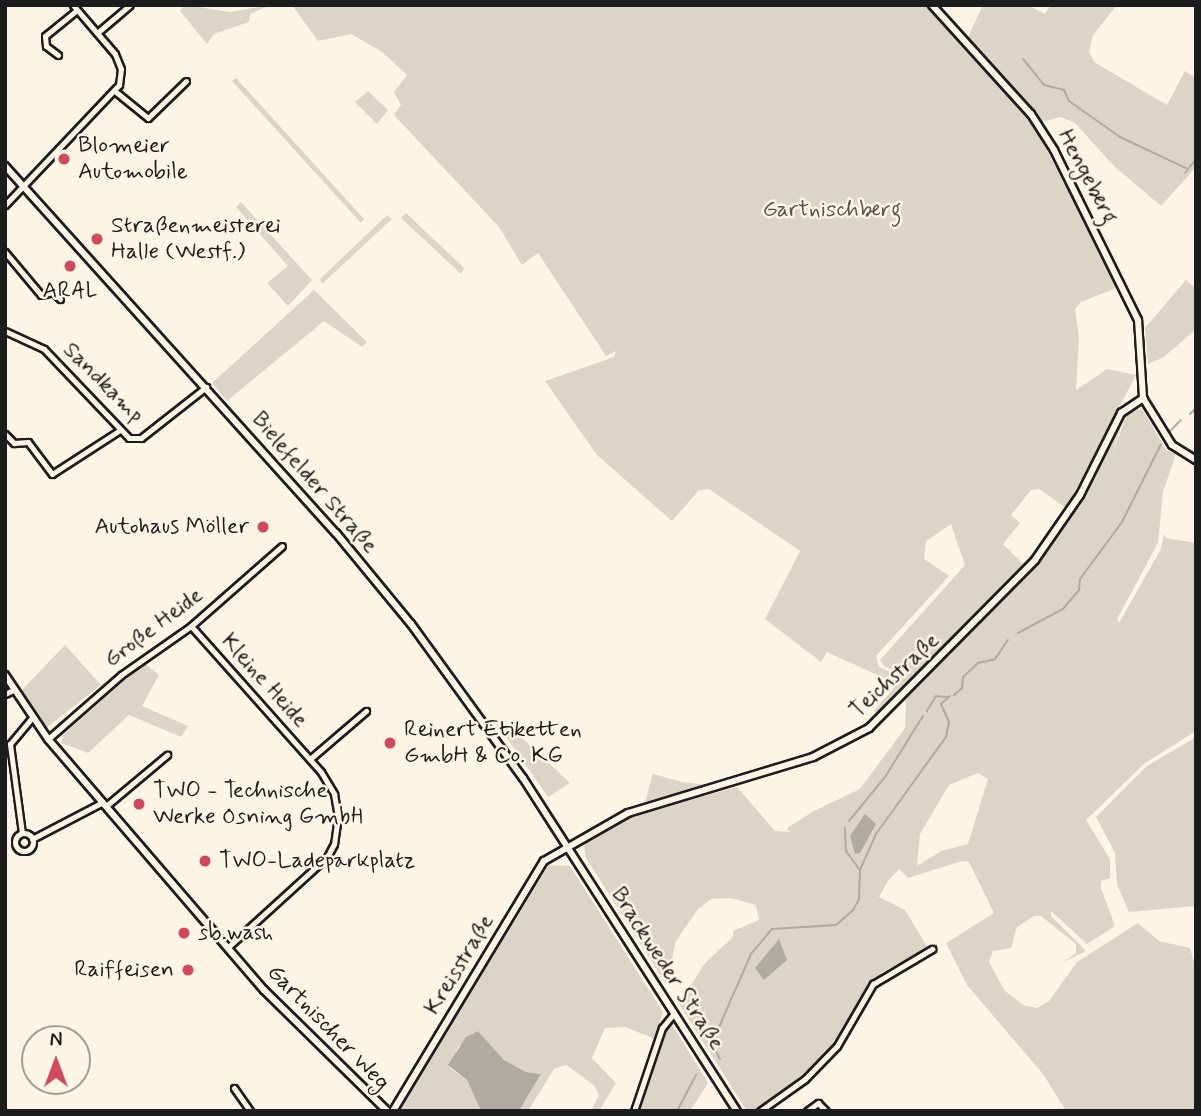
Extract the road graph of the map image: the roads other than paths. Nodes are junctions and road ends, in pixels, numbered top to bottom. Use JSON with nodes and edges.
{"nodes":[{"id":1,"x":130,"y":5,"type":"edge"},
{"id":2,"x":932,"y":5,"type":"edge"},
{"id":3,"x":75,"y":8,"type":"edge"},
{"id":4,"x":97,"y":33,"type":"junction"},
{"id":5,"x":58,"y":55,"type":"dead end"},
{"id":6,"x":186,"y":81,"type":"dead end"},
{"id":7,"x":116,"y":92,"type":"junction"},
{"id":8,"x":5,"y":166,"type":"edge"},
{"id":9,"x":25,"y":188,"type":"junction"},
{"id":10,"x":5,"y":205,"type":"edge"},
{"id":11,"x":5,"y":252,"type":"edge"},
{"id":12,"x":60,"y":299,"type":"dead end"},
{"id":13,"x":5,"y":331,"type":"edge"},
{"id":14,"x":206,"y":387,"type":"junction"},
{"id":15,"x":1143,"y":398,"type":"junction"},
{"id":16,"x":120,"y":430,"type":"junction"},
{"id":17,"x":5,"y":434,"type":"edge"},
{"id":18,"x":1196,"y":460,"type":"edge"},
{"id":19,"x":282,"y":545,"type":"dead end"},
{"id":20,"x":191,"y":626,"type":"junction"},
{"id":21,"x":5,"y":675,"type":"edge"},
{"id":22,"x":13,"y":690,"type":"junction"},
{"id":23,"x":5,"y":694,"type":"edge"},
{"id":24,"x":366,"y":711,"type":"dead end"},
{"id":25,"x":32,"y":718,"type":"junction"},
{"id":26,"x":48,"y":739,"type":"junction"},
{"id":27,"x":166,"y":755,"type":"dead end"},
{"id":28,"x":310,"y":759,"type":"junction"},
{"id":29,"x":104,"y":804,"type":"junction"},
{"id":30,"x":22,"y":833,"type":"junction"},
{"id":31,"x":32,"y":839,"type":"junction"},
{"id":32,"x":567,"y":846,"type":"junction"},
{"id":33,"x":228,"y":947,"type":"junction"},
{"id":34,"x":932,"y":949,"type":"dead end"},
{"id":35,"x":674,"y":1013,"type":"junction"},
{"id":36,"x":234,"y":1088,"type":"dead end"},
{"id":37,"x":250,"y":1111,"type":"edge"},
{"id":38,"x":387,"y":1111,"type":"edge"},
{"id":39,"x":393,"y":1111,"type":"edge"},
{"id":40,"x":634,"y":1111,"type":"edge"},
{"id":41,"x":737,"y":1111,"type":"edge"},
{"id":42,"x":761,"y":1111,"type":"edge"},
{"id":43,"x":807,"y":1111,"type":"edge"},
{"id":44,"x":826,"y":1111,"type":"edge"}],
"edges":[{"from":1,"to":4,"type":"street"},
{"from":2,"to":15,"type":"street","name":"Hengeberg"},
{"from":3,"to":4,"type":"street"},
{"from":3,"to":5,"type":"street"},
{"from":4,"to":7,"type":"street"},
{"from":6,"to":7,"type":"street"},
{"from":7,"to":9,"type":"street"},
{"from":8,"to":9,"type":"street","name":"Bielefelder Straße"},
{"from":9,"to":10,"type":"street"},
{"from":9,"to":14,"type":"street","name":"Bielefelder Straße"},
{"from":11,"to":12,"type":"street"},
{"from":13,"to":16,"type":"street","name":"Sandkamp"},
{"from":14,"to":16,"type":"street","name":"Sandkamp"},
{"from":14,"to":32,"type":"street","name":"Bielefelder Straße"},
{"from":15,"to":18,"type":"street"},
{"from":15,"to":32,"type":"street","name":"Teichstraße"},
{"from":16,"to":17,"type":"street"},
{"from":19,"to":20,"type":"street","name":"Große Heide"},
{"from":20,"to":26,"type":"street","name":"Große Heide"},
{"from":20,"to":28,"type":"street","name":"Kleine Heide"},
{"from":21,"to":22,"type":"street","name":"Gartnischer Weg"},
{"from":22,"to":23,"type":"street"},
{"from":22,"to":25,"type":"street","name":"Gartnischer Weg"},
{"from":24,"to":28,"type":"street","name":"Kleine Heide"},
{"from":25,"to":26,"type":"street","name":"Gartnischer Weg"},
{"from":25,"to":30,"type":"street"},
{"from":26,"to":29,"type":"street","name":"Gartnischer Weg"},
{"from":27,"to":29,"type":"street"},
{"from":28,"to":33,"type":"street","name":"Kleine Heide"},
{"from":29,"to":31,"type":"street"},
{"from":29,"to":33,"type":"street","name":"Gartnischer Weg"},
{"from":30,"to":31,"type":"street"},
{"from":30,"to":31,"type":"street"},
{"from":32,"to":35,"type":"street","name":"Brackweder Straße"},
{"from":32,"to":39,"type":"street","name":"Kreisstraße"},
{"from":33,"to":38,"type":"street","name":"Gartnischer Weg"},
{"from":34,"to":42,"type":"street"},
{"from":35,"to":40,"type":"street"},
{"from":35,"to":41,"type":"street","name":"Brackweder Straße"},
{"from":36,"to":37,"type":"street"},
{"from":43,"to":44,"type":"street"}]}
